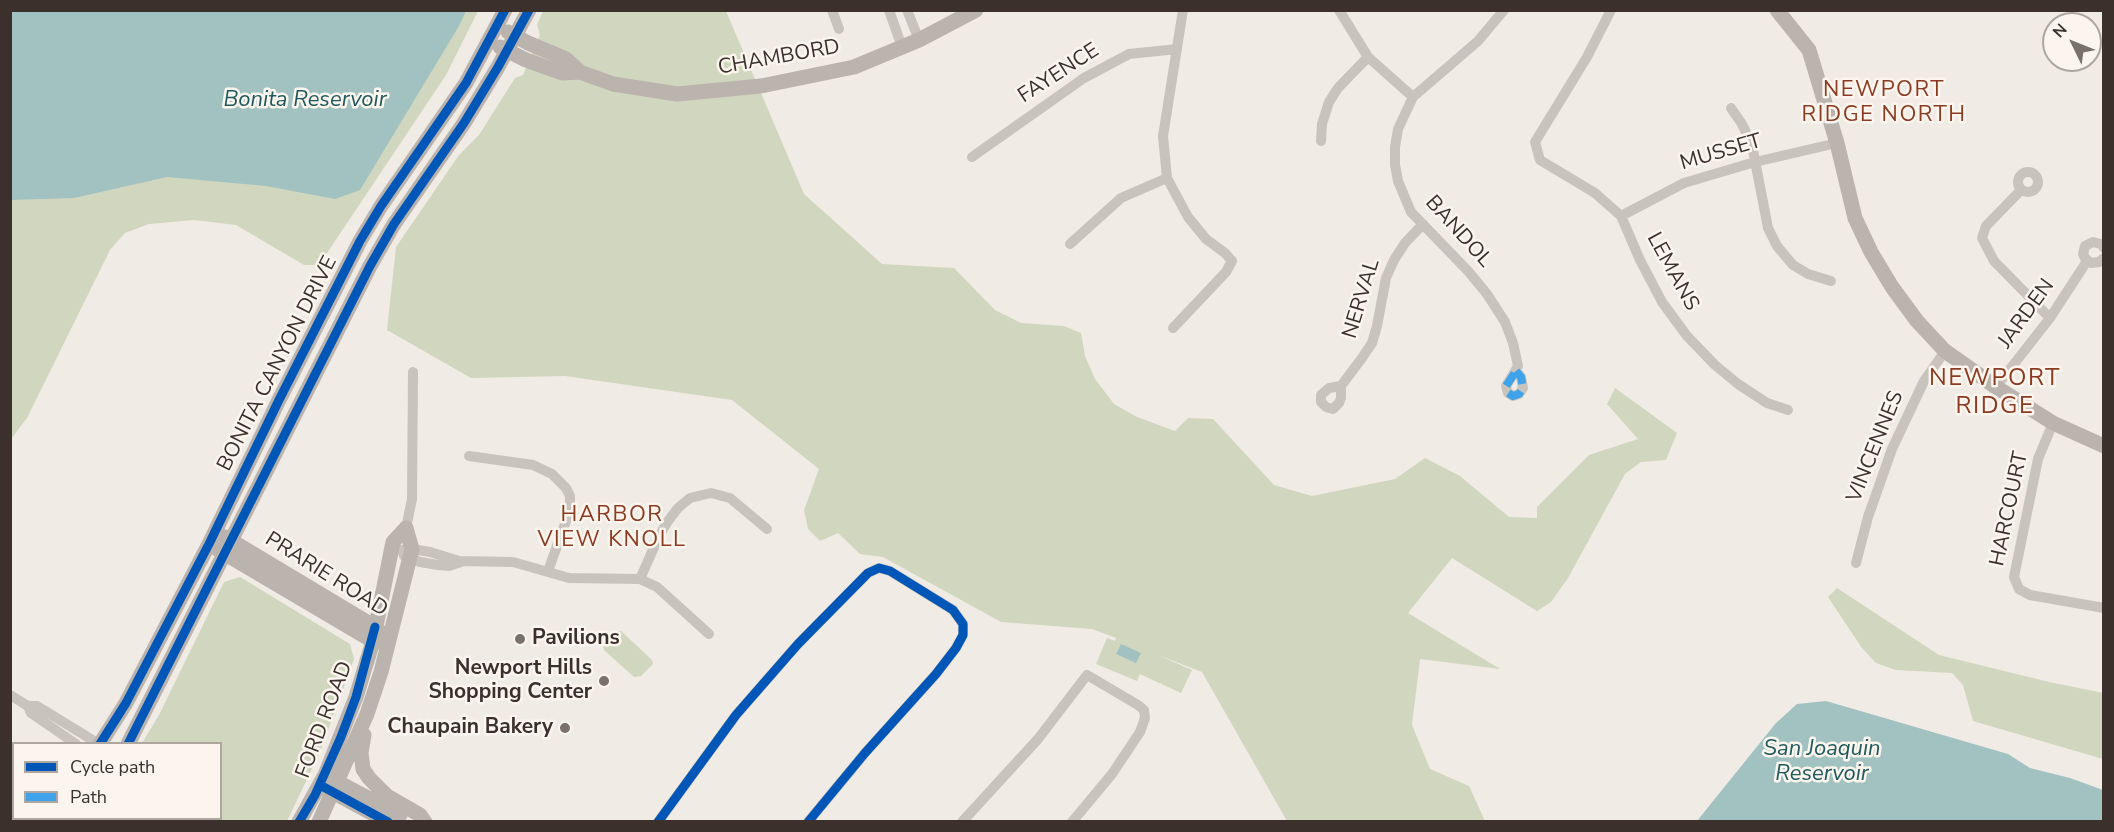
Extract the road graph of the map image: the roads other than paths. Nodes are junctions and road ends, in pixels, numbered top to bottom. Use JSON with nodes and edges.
{"nodes":[{"id":1,"x":506,"y":10,"type":"edge"},
{"id":2,"x":529,"y":10,"type":"edge"},
{"id":3,"x":832,"y":10,"type":"edge"},
{"id":4,"x":889,"y":10,"type":"edge"},
{"id":5,"x":907,"y":10,"type":"edge"},
{"id":6,"x":976,"y":10,"type":"edge"},
{"id":7,"x":1182,"y":10,"type":"edge"},
{"id":8,"x":1339,"y":10,"type":"edge"},
{"id":9,"x":1611,"y":10,"type":"edge"},
{"id":10,"x":1777,"y":10,"type":"edge"},
{"id":11,"x":1498,"y":13,"type":"edge"},
{"id":12,"x":497,"y":26,"type":"junction"},
{"id":13,"x":839,"y":29,"type":"dead end"},
{"id":14,"x":516,"y":37,"type":"junction"},
{"id":15,"x":919,"y":40,"type":"junction"},
{"id":16,"x":489,"y":42,"type":"junction"},
{"id":17,"x":902,"y":47,"type":"junction"},
{"id":18,"x":1177,"y":50,"type":"junction"},
{"id":19,"x":508,"y":51,"type":"junction"},
{"id":20,"x":1368,"y":57,"type":"junction"},
{"id":21,"x":580,"y":72,"type":"junction"},
{"id":22,"x":1413,"y":97,"type":"junction"},
{"id":23,"x":1731,"y":108,"type":"dead end"},
{"id":24,"x":1321,"y":141,"type":"dead end"},
{"id":25,"x":1837,"y":143,"type":"junction"},
{"id":26,"x":972,"y":157,"type":"dead end"},
{"id":27,"x":1755,"y":162,"type":"junction"},
{"id":28,"x":1167,"y":178,"type":"junction"},
{"id":29,"x":2021,"y":189,"type":"dead end"},
{"id":30,"x":1621,"y":216,"type":"junction"},
{"id":31,"x":1423,"y":225,"type":"junction"},
{"id":32,"x":1070,"y":244,"type":"dead end"},
{"id":33,"x":2103,"y":248,"type":"edge"},
{"id":34,"x":2103,"y":258,"type":"edge"},
{"id":35,"x":2087,"y":261,"type":"junction"},
{"id":36,"x":1831,"y":281,"type":"dead end"},
{"id":37,"x":2050,"y":318,"type":"junction"},
{"id":38,"x":1173,"y":328,"type":"dead end"},
{"id":39,"x":1945,"y":351,"type":"junction"},
{"id":40,"x":1516,"y":371,"type":"dead end"},
{"id":41,"x":413,"y":372,"type":"dead end"},
{"id":42,"x":1341,"y":386,"type":"dead end"},
{"id":43,"x":1996,"y":387,"type":"junction"},
{"id":44,"x":1788,"y":410,"type":"dead end"},
{"id":45,"x":2053,"y":423,"type":"junction"},
{"id":46,"x":2103,"y":446,"type":"edge"},
{"id":47,"x":469,"y":456,"type":"dead end"},
{"id":48,"x":406,"y":528,"type":"junction"},
{"id":49,"x":767,"y":529,"type":"dead end"},
{"id":50,"x":212,"y":537,"type":"junction"},
{"id":51,"x":229,"y":548,"type":"junction"},
{"id":52,"x":391,"y":551,"type":"junction"},
{"id":53,"x":411,"y":554,"type":"junction"},
{"id":54,"x":1856,"y":563,"type":"dead end"},
{"id":55,"x":548,"y":571,"type":"junction"},
{"id":56,"x":640,"y":579,"type":"junction"},
{"id":57,"x":2103,"y":608,"type":"edge"},
{"id":58,"x":374,"y":634,"type":"junction"},
{"id":59,"x":709,"y":634,"type":"dead end"},
{"id":60,"x":389,"y":643,"type":"junction"},
{"id":61,"x":10,"y":695,"type":"edge"},
{"id":62,"x":28,"y":706,"type":"junction"},
{"id":63,"x":367,"y":714,"type":"junction"},
{"id":64,"x":73,"y":742,"type":"edge"},
{"id":65,"x":97,"y":742,"type":"edge"},
{"id":66,"x":101,"y":742,"type":"edge"},
{"id":67,"x":129,"y":742,"type":"edge"},
{"id":68,"x":328,"y":783,"type":"junction"},
{"id":69,"x":299,"y":822,"type":"edge"},
{"id":70,"x":318,"y":822,"type":"edge"},
{"id":71,"x":388,"y":822,"type":"edge"},
{"id":72,"x":413,"y":822,"type":"edge"},
{"id":73,"x":424,"y":822,"type":"edge"},
{"id":74,"x":658,"y":822,"type":"edge"},
{"id":75,"x":808,"y":822,"type":"edge"},
{"id":76,"x":962,"y":822,"type":"edge"},
{"id":77,"x":1072,"y":822,"type":"edge"}],
"edges":[{"from":1,"to":12,"type":"main road","name":"BONITA CANYON DRIVE"},
{"from":2,"to":14,"type":"main road","name":"BONITA CANYON DRIVE"},
{"from":3,"to":13,"type":"street"},
{"from":4,"to":17,"type":"street"},
{"from":5,"to":15,"type":"street"},
{"from":6,"to":15,"type":"main road","name":"CHAMBORD"},
{"from":7,"to":18,"type":"street"},
{"from":8,"to":20,"type":"street"},
{"from":9,"to":30,"type":"street","name":"LEMANS"},
{"from":10,"to":25,"type":"main road"},
{"from":11,"to":22,"type":"street","name":"BANDOL"},
{"from":12,"to":14,"type":"main road","name":"CHAMBORD"},
{"from":12,"to":16,"type":"main road","name":"BONITA CANYON DRIVE"},
{"from":14,"to":19,"type":"main road","name":"BONITA CANYON DRIVE"},
{"from":14,"to":21,"type":"main road","name":"CHAMBORD"},
{"from":15,"to":17,"type":"main road","name":"CHAMBORD"},
{"from":16,"to":19,"type":"main road","name":"CHAMBORD"},
{"from":16,"to":50,"type":"main road","name":"BONITA CANYON DRIVE"},
{"from":17,"to":21,"type":"main road","name":"CHAMBORD"},
{"from":18,"to":26,"type":"street","name":"FAYENCE"},
{"from":18,"to":28,"type":"street"},
{"from":19,"to":21,"type":"main road","name":"CHAMBORD"},
{"from":19,"to":51,"type":"main road","name":"BONITA CANYON DRIVE"},
{"from":20,"to":22,"type":"street"},
{"from":20,"to":24,"type":"street"},
{"from":22,"to":31,"type":"street","name":"BANDOL"},
{"from":23,"to":27,"type":"street"},
{"from":25,"to":27,"type":"street","name":"MUSSET"},
{"from":25,"to":39,"type":"main road"},
{"from":27,"to":30,"type":"street","name":"MUSSET"},
{"from":27,"to":36,"type":"street"},
{"from":28,"to":32,"type":"street"},
{"from":28,"to":38,"type":"street"},
{"from":29,"to":37,"type":"street"},
{"from":30,"to":44,"type":"street","name":"LEMANS"},
{"from":31,"to":40,"type":"street","name":"BANDOL"},
{"from":31,"to":42,"type":"street","name":"NERVAL"},
{"from":33,"to":35,"type":"street","name":"JARDEN"},
{"from":34,"to":35,"type":"street"},
{"from":35,"to":37,"type":"street","name":"JARDEN"},
{"from":37,"to":43,"type":"street","name":"JARDEN"},
{"from":39,"to":43,"type":"main road"},
{"from":39,"to":54,"type":"street","name":"VINCENNES"},
{"from":41,"to":48,"type":"street","name":"FORD ROAD"},
{"from":43,"to":45,"type":"main road"},
{"from":45,"to":46,"type":"main road"},
{"from":45,"to":57,"type":"street","name":"HARCOURT"},
{"from":47,"to":55,"type":"street"},
{"from":48,"to":52,"type":"main road","name":"FORD ROAD"},
{"from":48,"to":53,"type":"main road","name":"FORD ROAD"},
{"from":49,"to":56,"type":"street"},
{"from":50,"to":51,"type":"main road","name":"PRARIE ROAD"},
{"from":50,"to":66,"type":"main road","name":"BONITA CANYON DRIVE"},
{"from":51,"to":58,"type":"main road","name":"PRARIE ROAD"},
{"from":51,"to":67,"type":"main road","name":"BONITA CANYON DRIVE"},
{"from":52,"to":53,"type":"street"},
{"from":52,"to":58,"type":"main road","name":"FORD ROAD"},
{"from":53,"to":55,"type":"street"},
{"from":53,"to":60,"type":"main road","name":"FORD ROAD"},
{"from":55,"to":56,"type":"street"},
{"from":56,"to":59,"type":"street"},
{"from":58,"to":60,"type":"main road","name":"PRARIE ROAD"},
{"from":58,"to":68,"type":"main road","name":"FORD ROAD"},
{"from":60,"to":63,"type":"main road","name":"FORD ROAD"},
{"from":61,"to":62,"type":"street"},
{"from":62,"to":64,"type":"street"},
{"from":62,"to":65,"type":"street"},
{"from":63,"to":68,"type":"main road","name":"FORD ROAD"},
{"from":63,"to":73,"type":"main road"},
{"from":68,"to":69,"type":"main road","name":"FORD ROAD"},
{"from":68,"to":70,"type":"main road","name":"FORD ROAD"},
{"from":68,"to":71,"type":"main road"},
{"from":68,"to":72,"type":"main road"},
{"from":74,"to":75,"type":"street"},
{"from":76,"to":77,"type":"street"}]}
